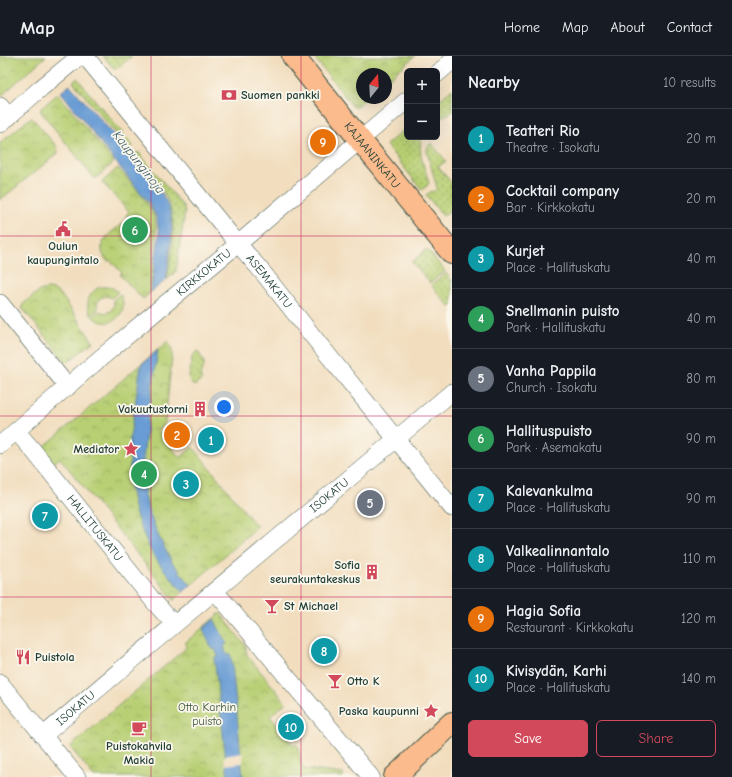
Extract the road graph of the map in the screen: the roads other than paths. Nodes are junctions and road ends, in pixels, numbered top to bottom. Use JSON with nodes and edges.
{"nodes":[{"id":1,"x":80,"y":56,"type":"edge"},
{"id":2,"x":85,"y":56,"type":"edge"},
{"id":3,"x":293,"y":56,"type":"edge"},
{"id":4,"x":452,"y":61,"type":"edge"},
{"id":5,"x":440,"y":71,"type":"edge"},
{"id":6,"x":404,"y":103,"type":"edge"},
{"id":7,"x":3,"y":116,"type":"edge"},
{"id":8,"x":360,"y":140,"type":"junction"},
{"id":9,"x":238,"y":244,"type":"junction"},
{"id":10,"x":452,"y":253,"type":"edge"},
{"id":11,"x":0,"y":303,"type":"edge"},
{"id":12,"x":68,"y":387,"type":"junction"},
{"id":13,"x":452,"y":392,"type":"edge"},
{"id":14,"x":16,"y":431,"type":"junction"},
{"id":15,"x":396,"y":439,"type":"junction"},
{"id":16,"x":0,"y":445,"type":"edge"},
{"id":17,"x":452,"y":508,"type":"edge"},
{"id":18,"x":211,"y":595,"type":"junction"},
{"id":19,"x":174,"y":624,"type":"junction"},
{"id":20,"x":0,"y":682,"type":"edge"},
{"id":21,"x":452,"y":723,"type":"edge"},
{"id":22,"x":43,"y":736,"type":"junction"},
{"id":23,"x":77,"y":777,"type":"edge"},
{"id":24,"x":371,"y":777,"type":"edge"},
{"id":25,"x":395,"y":777,"type":"edge"}],
"edges":[{"from":1,"to":7,"type":"street"},
{"from":2,"to":9,"type":"street","name":"ASEMAKATU"},
{"from":3,"to":8,"type":"main road","name":"KAJAANINKATU"},
{"from":4,"to":5,"type":"street"},
{"from":6,"to":8,"type":"street","name":"KIRKKOKATU"},
{"from":8,"to":9,"type":"street","name":"KIRKKOKATU"},
{"from":8,"to":10,"type":"main road","name":"KAJAANINKATU"},
{"from":9,"to":12,"type":"street","name":"KIRKKOKATU"},
{"from":9,"to":15,"type":"street","name":"ASEMAKATU"},
{"from":11,"to":12,"type":"street"},
{"from":12,"to":14,"type":"street","name":"KIRKKOKATU"},
{"from":13,"to":15,"type":"street","name":"ISOKATU"},
{"from":14,"to":16,"type":"street","name":"KIRKKOKATU"},
{"from":14,"to":19,"type":"street","name":"HALLITUSKATU"},
{"from":15,"to":17,"type":"street","name":"ASEMAKATU"},
{"from":15,"to":18,"type":"street","name":"ISOKATU"},
{"from":18,"to":19,"type":"street"},
{"from":18,"to":24,"type":"street"},
{"from":19,"to":22,"type":"street","name":"ISOKATU"},
{"from":20,"to":22,"type":"street"},
{"from":21,"to":25,"type":"main road"},
{"from":22,"to":23,"type":"street"}]}
